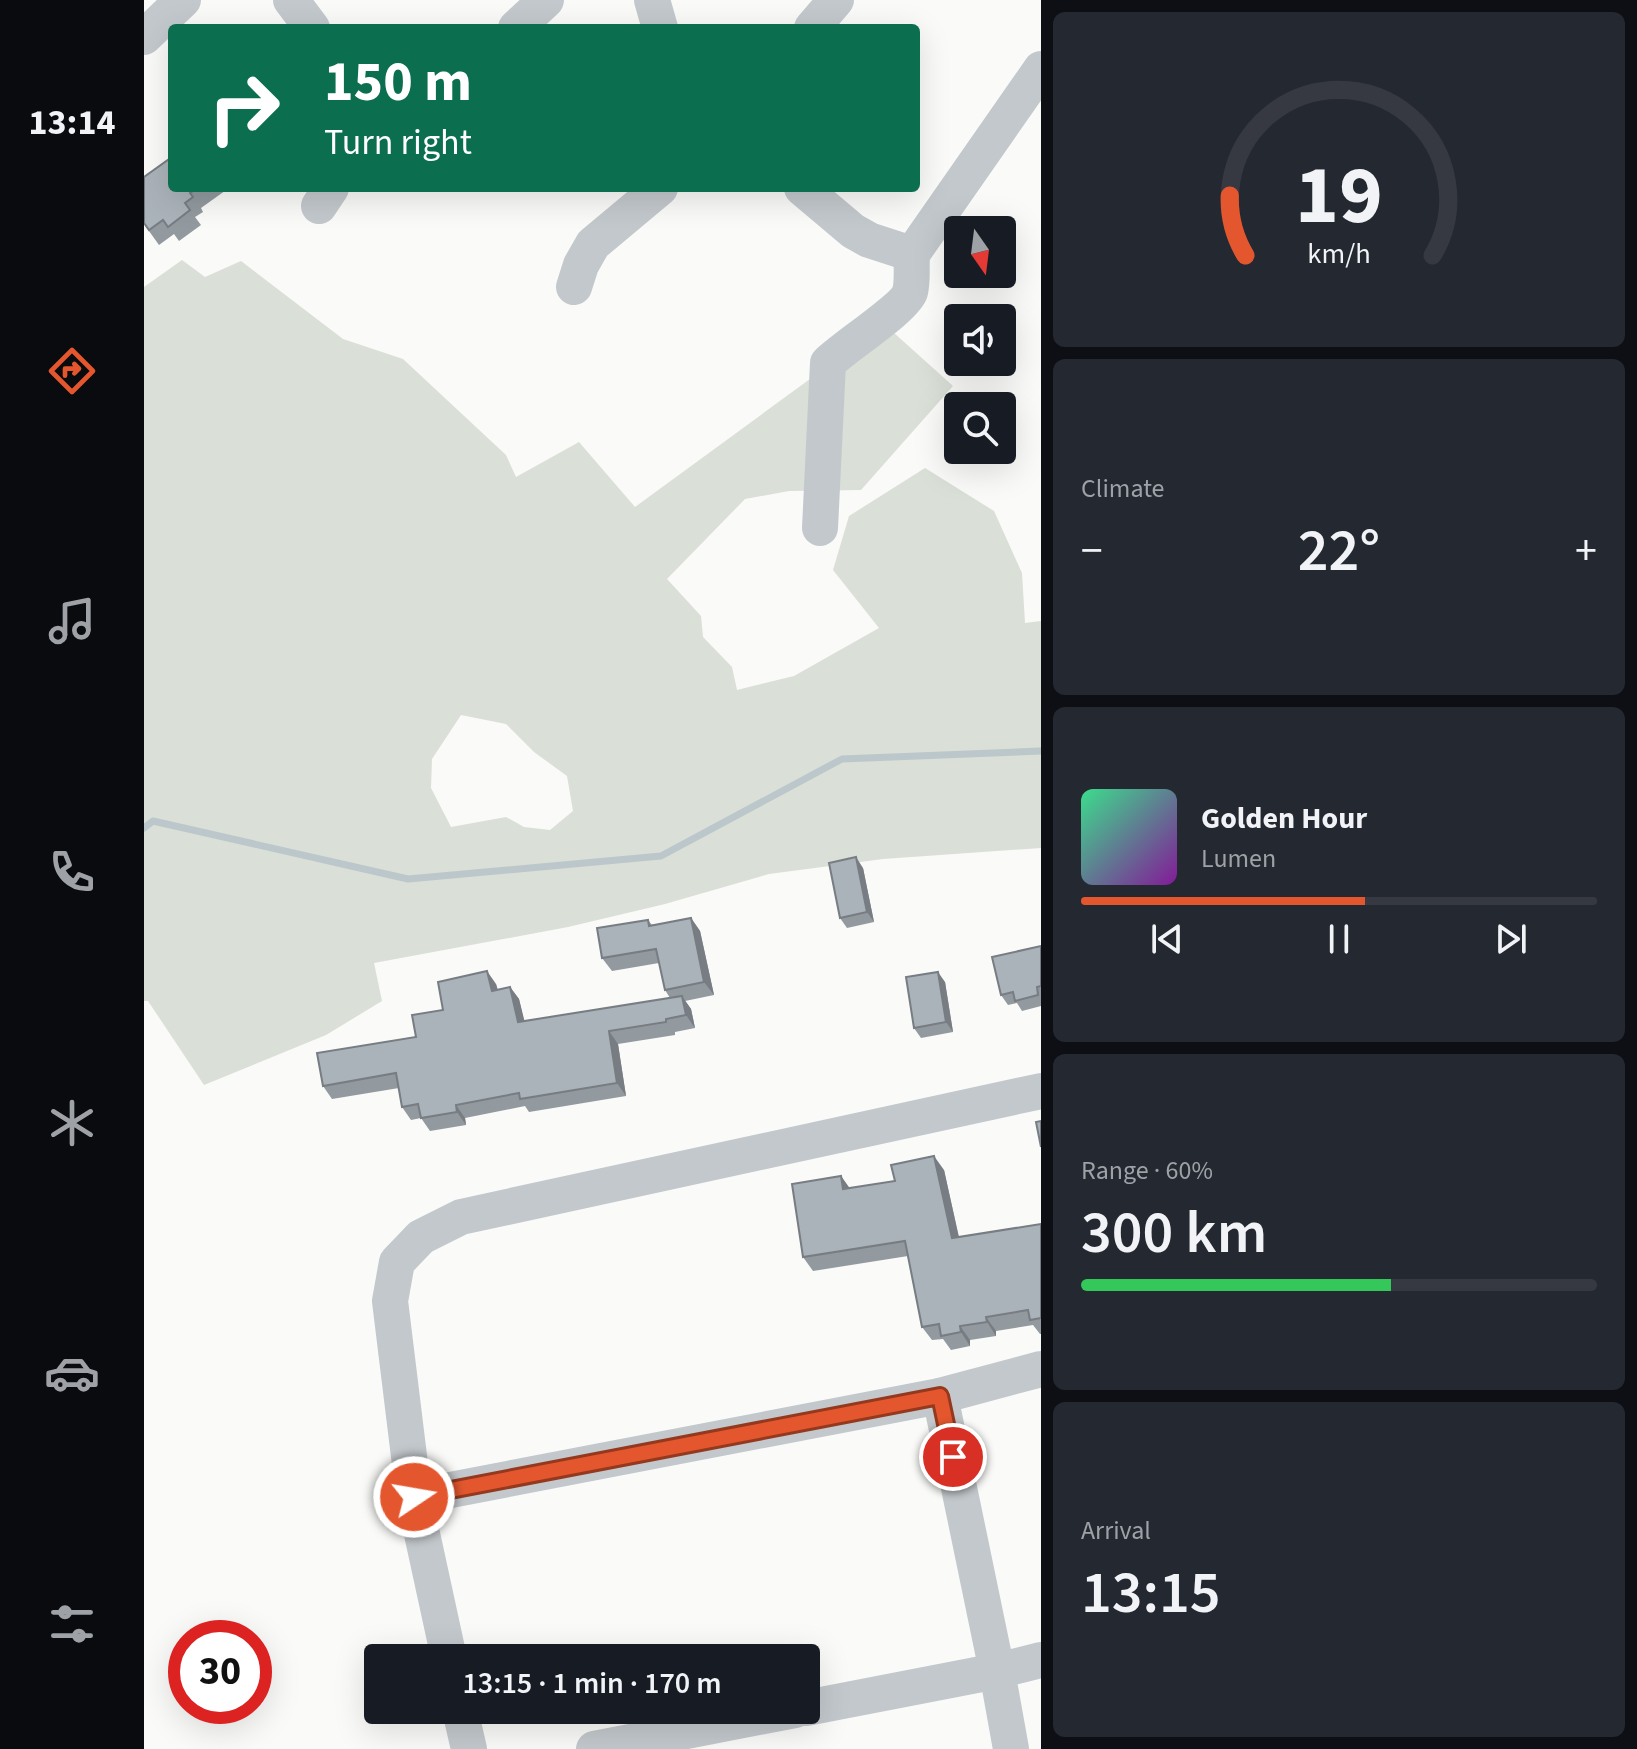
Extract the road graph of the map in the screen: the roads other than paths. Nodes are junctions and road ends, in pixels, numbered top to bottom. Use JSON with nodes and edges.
{"nodes":[{"id":1,"x":183,"y":0,"type":"edge"},
{"id":2,"x":291,"y":0,"type":"edge"},
{"id":3,"x":546,"y":0,"type":"edge"},
{"id":4,"x":652,"y":0,"type":"edge"},
{"id":5,"x":836,"y":0,"type":"edge"},
{"id":6,"x":309,"y":24,"type":"edge"},
{"id":7,"x":520,"y":24,"type":"edge"},
{"id":8,"x":659,"y":24,"type":"edge"},
{"id":9,"x":815,"y":24,"type":"edge"},
{"id":10,"x":144,"y":37,"type":"edge"},
{"id":11,"x":1041,"y":69,"type":"edge"},
{"id":12,"x":655,"y":192,"type":"edge"},
{"id":13,"x":807,"y":192,"type":"edge"},
{"id":14,"x":912,"y":254,"type":"junction"},
{"id":15,"x":574,"y":287,"type":"dead end"},
{"id":16,"x":820,"y":528,"type":"dead end"},
{"id":17,"x":1041,"y":1091,"type":"edge"},
{"id":18,"x":1041,"y":1369,"type":"edge"},
{"id":19,"x":940,"y":1396,"type":"junction"},
{"id":20,"x":414,"y":1497,"type":"junction"},
{"id":21,"x":446,"y":1644,"type":"edge"},
{"id":22,"x":1041,"y":1660,"type":"edge"},
{"id":23,"x":997,"y":1671,"type":"junction"},
{"id":24,"x":820,"y":1705,"type":"edge"},
{"id":25,"x":463,"y":1724,"type":"edge"},
{"id":26,"x":723,"y":1724,"type":"edge"},
{"id":27,"x":469,"y":1749,"type":"edge"},
{"id":28,"x":594,"y":1749,"type":"edge"},
{"id":29,"x":1011,"y":1749,"type":"edge"}],
"edges":[{"from":1,"to":10,"type":"street"},
{"from":2,"to":6,"type":"street"},
{"from":3,"to":7,"type":"street"},
{"from":4,"to":8,"type":"street"},
{"from":5,"to":9,"type":"street"},
{"from":11,"to":14,"type":"street"},
{"from":12,"to":15,"type":"street"},
{"from":13,"to":14,"type":"street"},
{"from":14,"to":16,"type":"street"},
{"from":17,"to":20,"type":"street"},
{"from":18,"to":19,"type":"street"},
{"from":19,"to":20,"type":"street"},
{"from":19,"to":23,"type":"street"},
{"from":20,"to":21,"type":"street"},
{"from":22,"to":23,"type":"street"},
{"from":23,"to":24,"type":"street"},
{"from":23,"to":29,"type":"street"},
{"from":25,"to":27,"type":"street"},
{"from":26,"to":28,"type":"street"}]}
